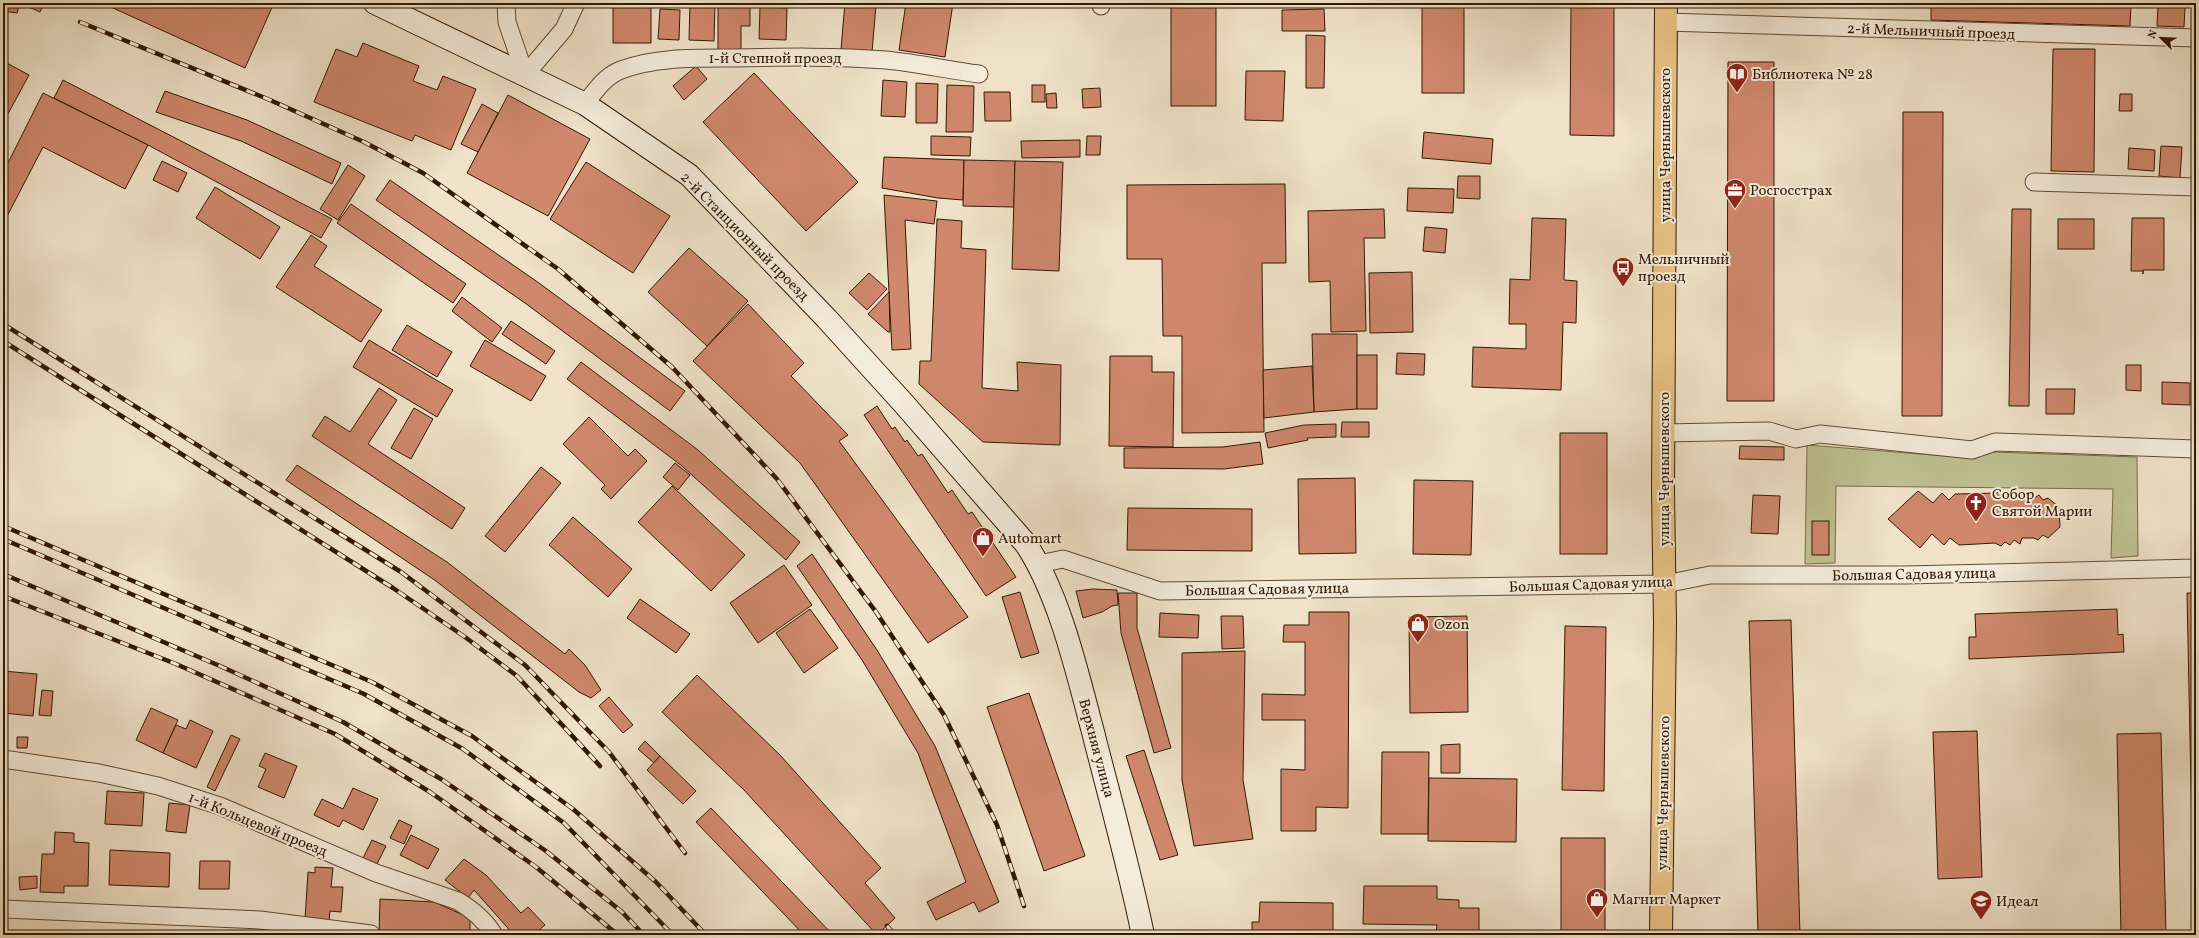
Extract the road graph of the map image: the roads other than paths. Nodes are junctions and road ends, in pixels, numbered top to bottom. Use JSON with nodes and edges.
{"nodes":[{"id":1,"x":375,"y":3,"type":"edge"},
{"id":2,"x":506,"y":3,"type":"edge"},
{"id":3,"x":576,"y":3,"type":"edge"},
{"id":4,"x":1666,"y":13,"type":"edge"},
{"id":5,"x":2196,"y":38,"type":"edge"},
{"id":6,"x":979,"y":74,"type":"dead end"},
{"id":7,"x":525,"y":75,"type":"junction"},
{"id":8,"x":585,"y":104,"type":"junction"},
{"id":9,"x":2034,"y":182,"type":"dead end"},
{"id":10,"x":2196,"y":187,"type":"edge"},
{"id":11,"x":1663,"y":433,"type":"junction"},
{"id":12,"x":2196,"y":449,"type":"edge"},
{"id":13,"x":1040,"y":564,"type":"junction"},
{"id":14,"x":2196,"y":568,"type":"edge"},
{"id":15,"x":1665,"y":584,"type":"junction"},
{"id":16,"x":3,"y":759,"type":"edge"},
{"id":17,"x":3,"y":908,"type":"edge"},
{"id":18,"x":371,"y":934,"type":"edge"},
{"id":19,"x":494,"y":935,"type":"edge"},
{"id":20,"x":1143,"y":935,"type":"edge"},
{"id":21,"x":1661,"y":935,"type":"edge"}],
"edges":[{"from":1,"to":7,"type":"main road","name":"2-й Станционный проезд"},
{"from":2,"to":7,"type":"street"},
{"from":3,"to":7,"type":"street"},
{"from":4,"to":5,"type":"street","name":"2-й Мельничный проезд"},
{"from":4,"to":11,"type":"main road","name":"улица Чернышевского"},
{"from":6,"to":8,"type":"street","name":"1-й Степной проезд"},
{"from":7,"to":8,"type":"main road","name":"2-й Станционный проезд"},
{"from":8,"to":13,"type":"main road","name":"2-й Станционный проезд"},
{"from":9,"to":10,"type":"street"},
{"from":11,"to":12,"type":"street"},
{"from":11,"to":15,"type":"main road","name":"улица Чернышевского"},
{"from":13,"to":15,"type":"street","name":"Большая Садовая улица"},
{"from":13,"to":20,"type":"main road","name":"Верхняя улица"},
{"from":14,"to":15,"type":"street","name":"Большая Садовая улица"},
{"from":15,"to":21,"type":"main road","name":"улица Чернышевского"},
{"from":16,"to":19,"type":"street","name":"1-й Кольцевой проезд"},
{"from":17,"to":18,"type":"street"}]}
